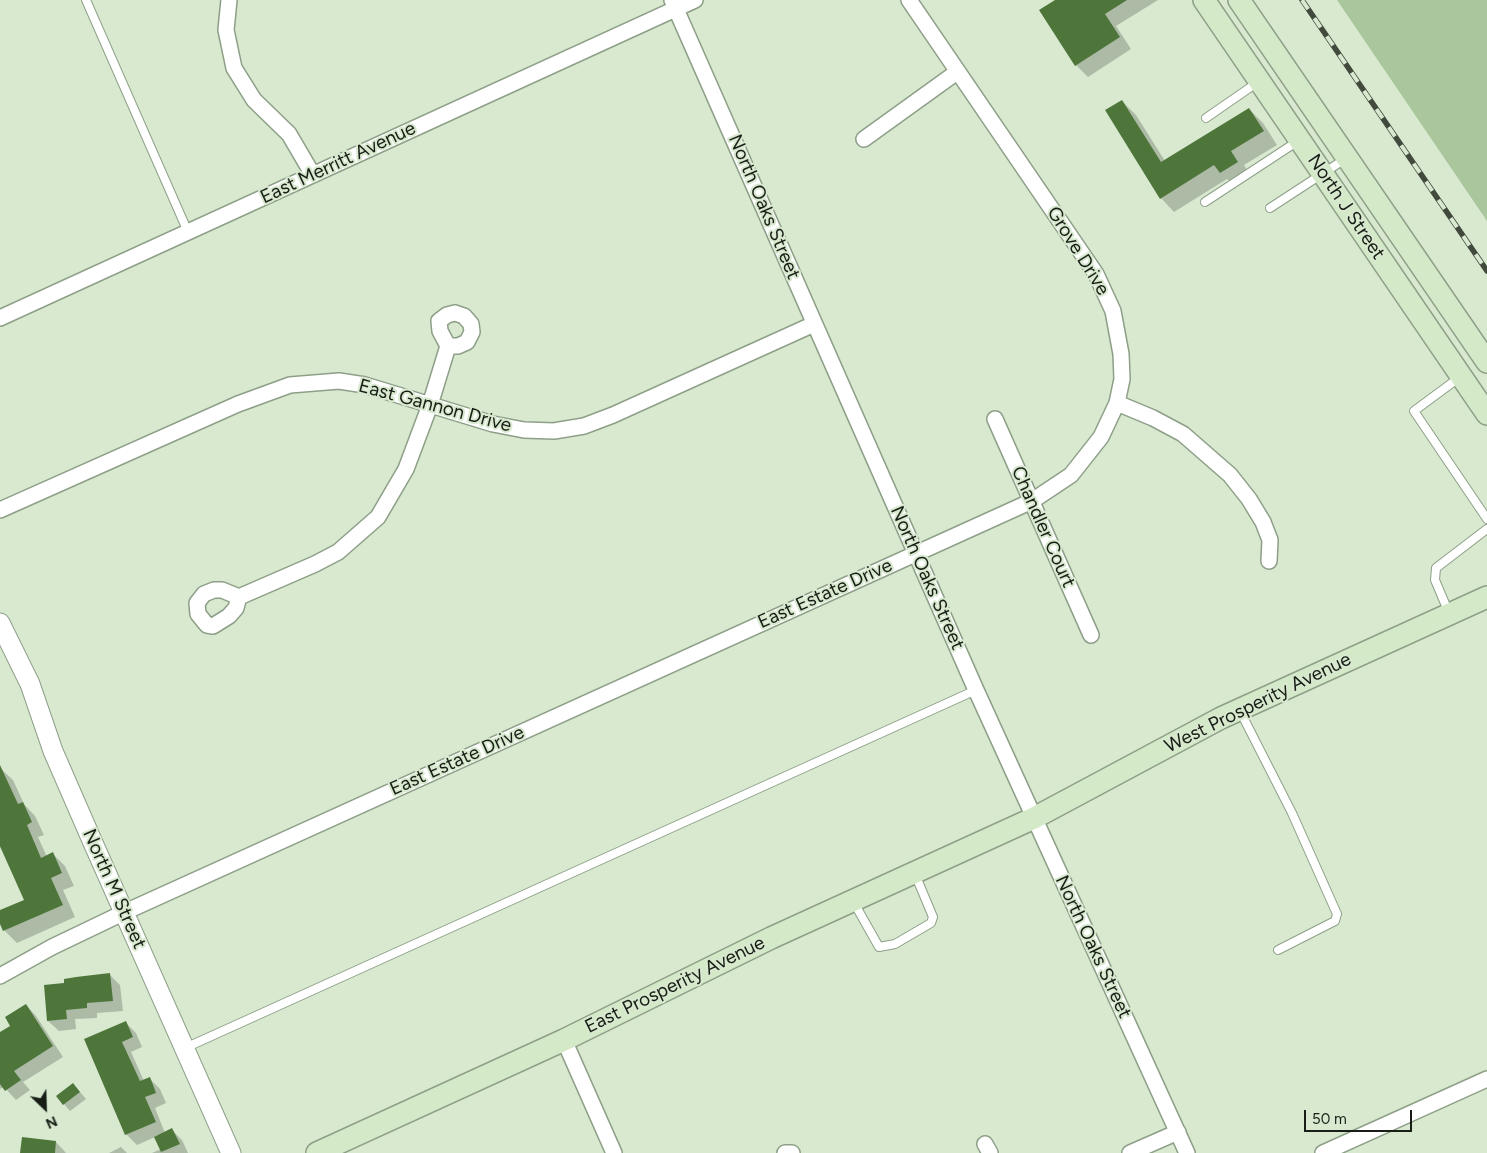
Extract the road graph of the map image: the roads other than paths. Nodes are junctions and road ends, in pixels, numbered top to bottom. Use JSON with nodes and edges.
{"nodes":[{"id":1,"x":86,"y":0,"type":"edge"},
{"id":2,"x":229,"y":0,"type":"edge"},
{"id":3,"x":695,"y":0,"type":"edge"},
{"id":4,"x":909,"y":0,"type":"edge"},
{"id":5,"x":1204,"y":0,"type":"edge"},
{"id":6,"x":1239,"y":0,"type":"edge"},
{"id":7,"x":674,"y":4,"type":"edge"},
{"id":8,"x":957,"y":72,"type":"junction"},
{"id":9,"x":1260,"y":81,"type":"junction"},
{"id":10,"x":1206,"y":118,"type":"dead end"},
{"id":11,"x":864,"y":139,"type":"dead end"},
{"id":12,"x":1300,"y":140,"type":"junction"},
{"id":13,"x":1347,"y":158,"type":"junction"},
{"id":14,"x":1323,"y":174,"type":"junction"},
{"id":15,"x":313,"y":175,"type":"junction"},
{"id":16,"x":1205,"y":202,"type":"dead end"},
{"id":17,"x":1270,"y":208,"type":"dead end"},
{"id":18,"x":188,"y":232,"type":"junction"},
{"id":19,"x":0,"y":318,"type":"edge"},
{"id":20,"x":814,"y":324,"type":"junction"},
{"id":21,"x":448,"y":346,"type":"dead end"},
{"id":22,"x":1487,"y":362,"type":"edge"},
{"id":23,"x":1461,"y":376,"type":"junction"},
{"id":24,"x":1117,"y":403,"type":"junction"},
{"id":25,"x":430,"y":405,"type":"junction"},
{"id":26,"x":1487,"y":414,"type":"edge"},
{"id":27,"x":995,"y":418,"type":"dead end"},
{"id":28,"x":1032,"y":501,"type":"junction"},
{"id":29,"x":0,"y":510,"type":"edge"},
{"id":30,"x":1487,"y":519,"type":"edge"},
{"id":31,"x":1487,"y":529,"type":"edge"},
{"id":32,"x":916,"y":552,"type":"junction"},
{"id":33,"x":1269,"y":561,"type":"dead end"},
{"id":34,"x":239,"y":597,"type":"dead end"},
{"id":35,"x":1487,"y":597,"type":"edge"},
{"id":36,"x":1450,"y":614,"type":"junction"},
{"id":37,"x":0,"y":623,"type":"edge"},
{"id":38,"x":1091,"y":635,"type":"dead end"},
{"id":39,"x":976,"y":690,"type":"junction"},
{"id":40,"x":1240,"y":710,"type":"junction"},
{"id":41,"x":1034,"y":818,"type":"junction"},
{"id":42,"x":914,"y":872,"type":"junction"},
{"id":43,"x":853,"y":900,"type":"junction"},
{"id":44,"x":125,"y":912,"type":"junction"},
{"id":45,"x":1278,"y":950,"type":"dead end"},
{"id":46,"x":0,"y":976,"type":"edge"},
{"id":47,"x":564,"y":1040,"type":"junction"},
{"id":48,"x":184,"y":1049,"type":"junction"},
{"id":49,"x":1487,"y":1078,"type":"edge"},
{"id":50,"x":1178,"y":1132,"type":"junction"},
{"id":51,"x":231,"y":1153,"type":"edge"},
{"id":52,"x":317,"y":1153,"type":"edge"},
{"id":53,"x":614,"y":1153,"type":"edge"},
{"id":54,"x":785,"y":1153,"type":"edge"},
{"id":55,"x":792,"y":1153,"type":"edge"},
{"id":56,"x":1130,"y":1153,"type":"edge"},
{"id":57,"x":1187,"y":1153,"type":"edge"},
{"id":58,"x":1323,"y":1153,"type":"edge"}],
"edges":[{"from":1,"to":18,"type":"lane"},
{"from":2,"to":15,"type":"street"},
{"from":3,"to":7,"type":"street"},
{"from":4,"to":8,"type":"street","name":"Grove Drive"},
{"from":5,"to":9,"type":"main road","name":"North J Street"},
{"from":6,"to":13,"type":"main road","name":"North J Street"},
{"from":7,"to":15,"type":"street","name":"East Merritt Avenue"},
{"from":7,"to":20,"type":"street","name":"North Oaks Street"},
{"from":8,"to":11,"type":"street"},
{"from":8,"to":24,"type":"street","name":"Grove Drive"},
{"from":9,"to":10,"type":"lane"},
{"from":9,"to":12,"type":"main road","name":"North J Street"},
{"from":12,"to":14,"type":"main road","name":"North J Street"},
{"from":12,"to":16,"type":"lane"},
{"from":13,"to":14,"type":"lane"},
{"from":13,"to":22,"type":"main road","name":"North J Street"},
{"from":14,"to":17,"type":"lane"},
{"from":14,"to":23,"type":"main road","name":"North J Street"},
{"from":15,"to":18,"type":"street","name":"East Merritt Avenue"},
{"from":18,"to":19,"type":"street","name":"East Merritt Avenue"},
{"from":20,"to":25,"type":"street","name":"East Gannon Drive"},
{"from":20,"to":32,"type":"street","name":"North Oaks Street"},
{"from":21,"to":25,"type":"street"},
{"from":23,"to":26,"type":"main road","name":"North J Street"},
{"from":23,"to":30,"type":"lane"},
{"from":24,"to":28,"type":"street","name":"Grove Drive"},
{"from":24,"to":33,"type":"street"},
{"from":25,"to":29,"type":"street","name":"East Gannon Drive"},
{"from":25,"to":34,"type":"street"},
{"from":27,"to":28,"type":"street","name":"Chandler Court"},
{"from":28,"to":32,"type":"street","name":"Grove Drive"},
{"from":28,"to":38,"type":"street","name":"Chandler Court"},
{"from":31,"to":36,"type":"lane"},
{"from":32,"to":39,"type":"street","name":"North Oaks Street"},
{"from":32,"to":44,"type":"street","name":"East Estate Drive"},
{"from":35,"to":36,"type":"main road","name":"West Prosperity Avenue"},
{"from":36,"to":40,"type":"main road","name":"West Prosperity Avenue"},
{"from":37,"to":44,"type":"street","name":"North M Street"},
{"from":39,"to":41,"type":"street","name":"North Oaks Street"},
{"from":39,"to":48,"type":"lane"},
{"from":40,"to":41,"type":"main road","name":"West Prosperity Avenue"},
{"from":40,"to":45,"type":"lane"},
{"from":41,"to":42,"type":"main road","name":"East Prosperity Avenue"},
{"from":41,"to":50,"type":"street","name":"North Oaks Street"},
{"from":42,"to":43,"type":"main road","name":"East Prosperity Avenue"},
{"from":42,"to":43,"type":"lane"},
{"from":43,"to":47,"type":"main road","name":"East Prosperity Avenue"},
{"from":44,"to":46,"type":"street","name":"East Estate Drive"},
{"from":44,"to":48,"type":"street","name":"North M Street"},
{"from":47,"to":52,"type":"main road","name":"East Prosperity Avenue"},
{"from":47,"to":53,"type":"street"},
{"from":48,"to":51,"type":"street","name":"North M Street"},
{"from":49,"to":58,"type":"street"},
{"from":50,"to":56,"type":"street"},
{"from":50,"to":57,"type":"street","name":"North Oaks Street"},
{"from":54,"to":55,"type":"street"}]}
